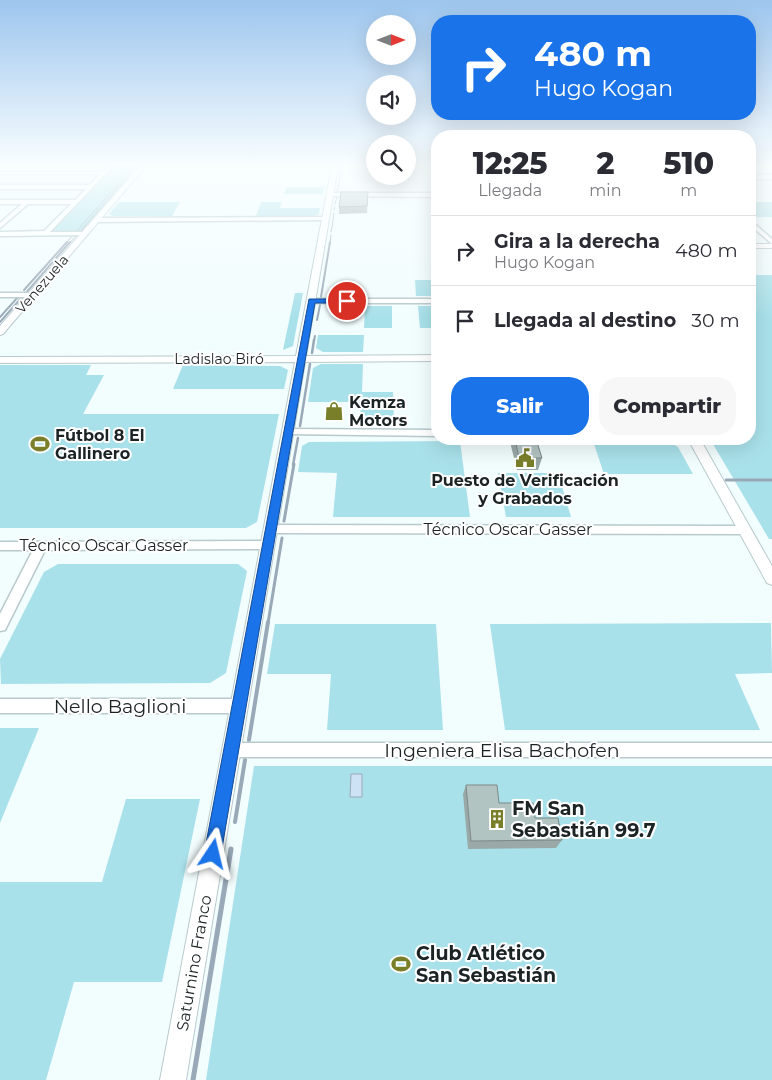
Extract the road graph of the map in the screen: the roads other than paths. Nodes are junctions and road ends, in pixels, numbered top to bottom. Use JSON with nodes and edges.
{"nodes":[{"id":1,"x":11,"y":216,"type":"edge"},
{"id":2,"x":63,"y":216,"type":"edge"},
{"id":3,"x":100,"y":216,"type":"edge"},
{"id":4,"x":326,"y":219,"type":"joint"},
{"id":5,"x":97,"y":220,"type":"junction"},
{"id":6,"x":0,"y":226,"type":"edge"},
{"id":7,"x":756,"y":228,"type":"edge"},
{"id":8,"x":0,"y":234,"type":"edge"},
{"id":9,"x":45,"y":234,"type":"junction"},
{"id":10,"x":85,"y":234,"type":"junction"},
{"id":11,"x":772,"y":244,"type":"edge"},
{"id":12,"x":756,"y":245,"type":"edge"},
{"id":13,"x":0,"y":295,"type":"edge"},
{"id":14,"x":32,"y":295,"type":"junction"},
{"id":15,"x":311,"y":301,"type":"junction"},
{"id":16,"x":431,"y":301,"type":"edge"},
{"id":17,"x":0,"y":332,"type":"edge"},
{"id":18,"x":431,"y":358,"type":"edge"},
{"id":19,"x":301,"y":359,"type":"junction"},
{"id":20,"x":0,"y":360,"type":"edge"},
{"id":21,"x":288,"y":432,"type":"junction"},
{"id":22,"x":431,"y":432,"type":"edge"},
{"id":23,"x":697,"y":445,"type":"edge"},
{"id":24,"x":271,"y":529,"type":"junction"},
{"id":25,"x":744,"y":530,"type":"junction"},
{"id":26,"x":268,"y":545,"type":"junction"},
{"id":27,"x":0,"y":546,"type":"edge"},
{"id":28,"x":41,"y":546,"type":"junction"},
{"id":29,"x":772,"y":579,"type":"edge"},
{"id":30,"x":0,"y":626,"type":"edge"},
{"id":31,"x":0,"y":706,"type":"edge"},
{"id":32,"x":239,"y":706,"type":"junction"},
{"id":33,"x":232,"y":750,"type":"junction"},
{"id":34,"x":772,"y":750,"type":"edge"},
{"id":35,"x":173,"y":1080,"type":"edge"}],
"edges":[{"from":1,"to":6,"type":"street"},
{"from":2,"to":9,"type":"street"},
{"from":3,"to":5,"type":"street","name":"Venezuela"},
{"from":4,"to":5,"type":"street"},
{"from":4,"to":15,"type":"street","name":"Saturnino Franco"},
{"from":5,"to":10,"type":"street","name":"Venezuela"},
{"from":7,"to":11,"type":"street"},
{"from":8,"to":9,"type":"street"},
{"from":9,"to":10,"type":"street"},
{"from":10,"to":14,"type":"street","name":"Venezuela"},
{"from":11,"to":12,"type":"street"},
{"from":13,"to":14,"type":"street"},
{"from":14,"to":17,"type":"street","name":"Venezuela"},
{"from":15,"to":16,"type":"street"},
{"from":15,"to":19,"type":"street","name":"Saturnino Franco"},
{"from":18,"to":19,"type":"street","name":"Ladislao Biró"},
{"from":19,"to":20,"type":"street","name":"Ladislao Biró"},
{"from":19,"to":21,"type":"street","name":"Saturnino Franco"},
{"from":21,"to":22,"type":"street"},
{"from":21,"to":24,"type":"street","name":"Saturnino Franco"},
{"from":23,"to":25,"type":"street"},
{"from":24,"to":25,"type":"street","name":"Técnico Oscar Gasser"},
{"from":24,"to":26,"type":"street","name":"Saturnino Franco"},
{"from":25,"to":29,"type":"street"},
{"from":26,"to":28,"type":"street","name":"Técnico Oscar Gasser"},
{"from":26,"to":32,"type":"street","name":"Saturnino Franco"},
{"from":27,"to":28,"type":"street","name":"Técnico Oscar Gasser"},
{"from":28,"to":30,"type":"street"},
{"from":31,"to":32,"type":"street","name":"Nello Baglioni"},
{"from":32,"to":33,"type":"street","name":"Saturnino Franco"},
{"from":33,"to":34,"type":"street","name":"Ingeniera Elisa Bachofen"},
{"from":33,"to":35,"type":"street","name":"Saturnino Franco"}]}
